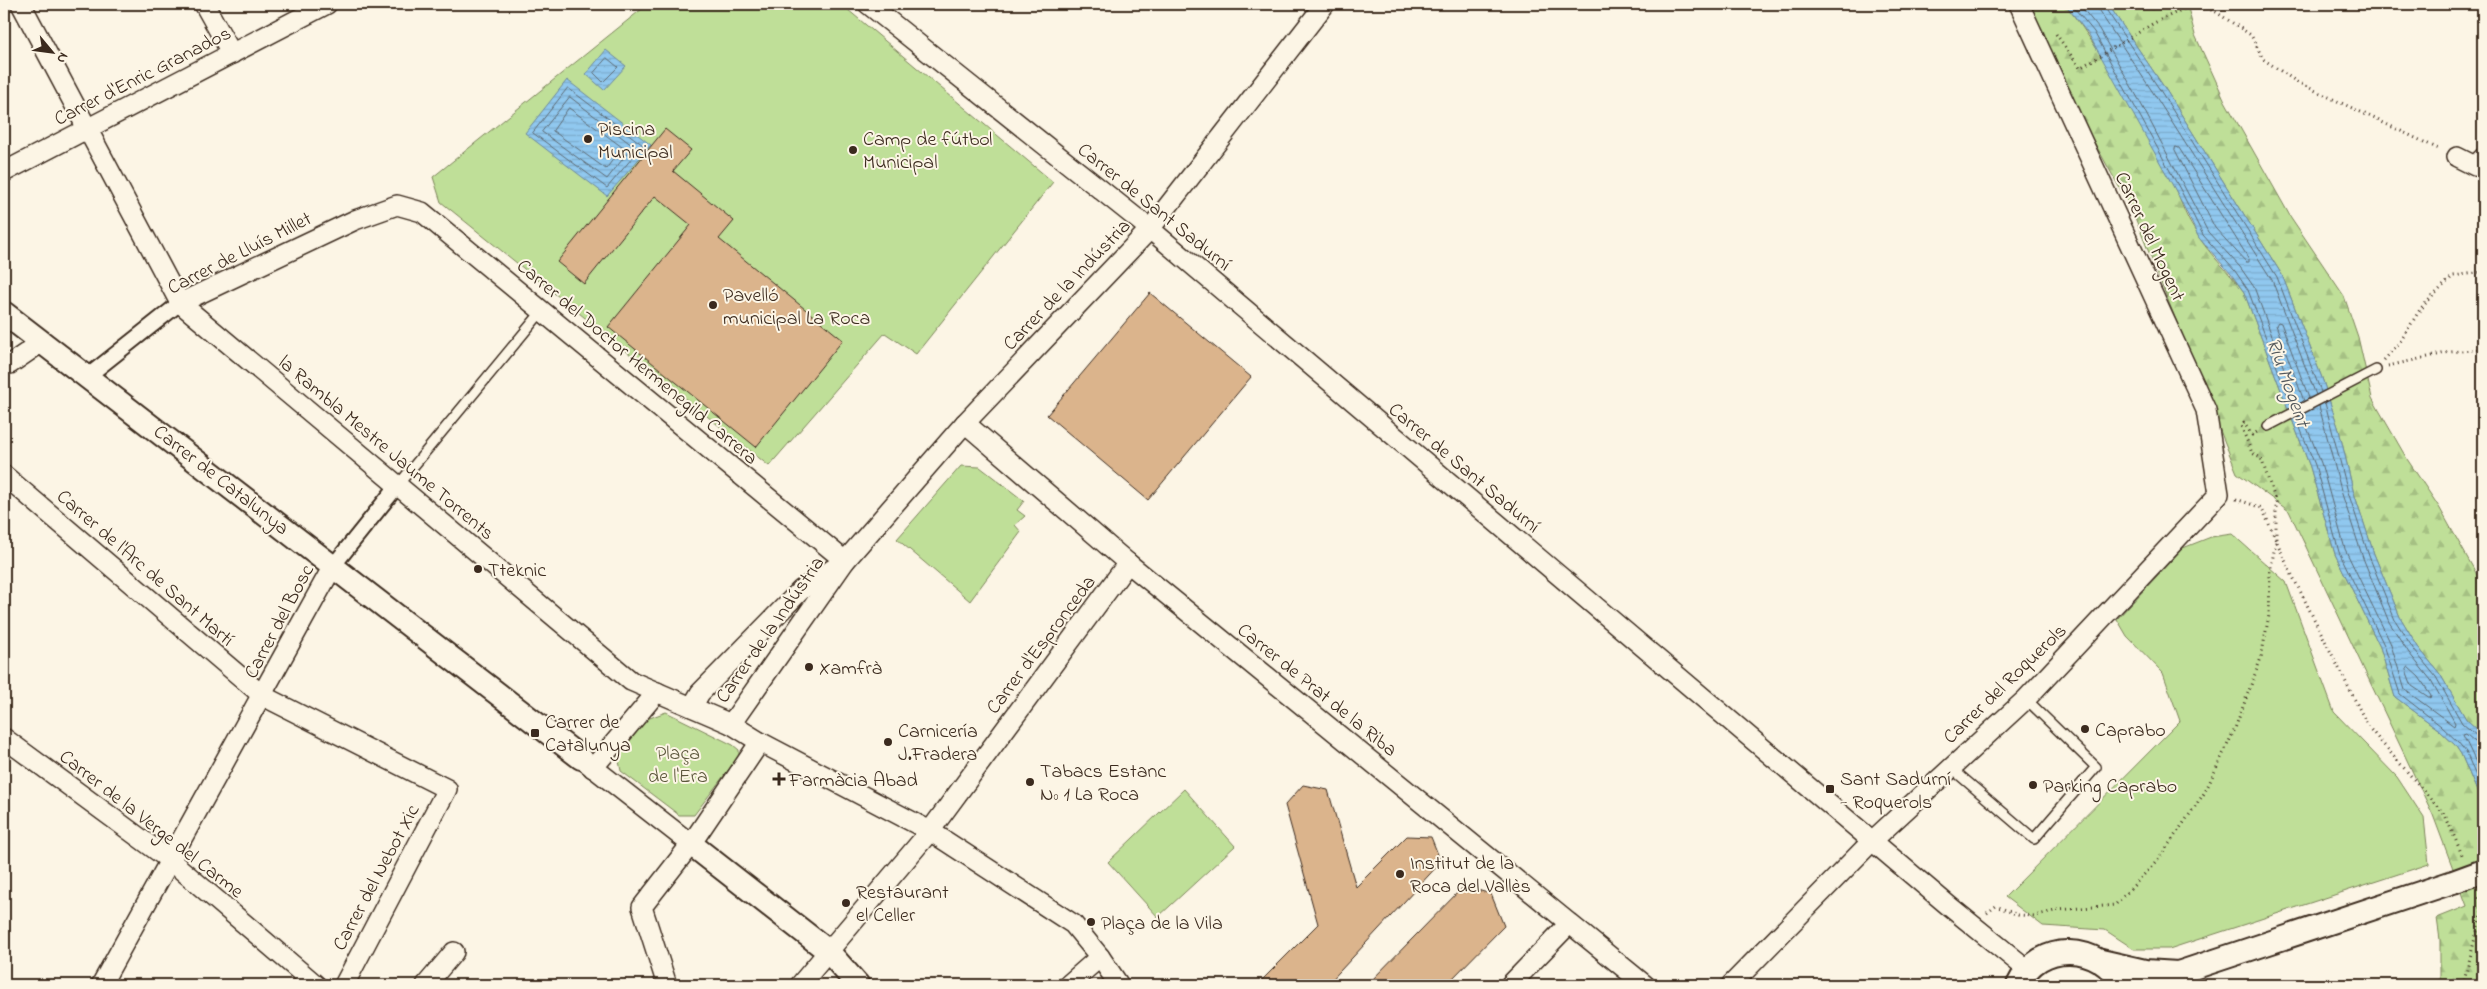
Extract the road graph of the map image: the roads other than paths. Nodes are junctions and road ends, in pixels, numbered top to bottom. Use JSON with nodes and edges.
{"nodes":[{"id":1,"x":21,"y":4,"type":"edge"},
{"id":2,"x":204,"y":4,"type":"edge"},
{"id":3,"x":327,"y":4,"type":"edge"},
{"id":4,"x":868,"y":4,"type":"edge"},
{"id":5,"x":1325,"y":4,"type":"edge"},
{"id":6,"x":2019,"y":4,"type":"edge"},
{"id":7,"x":232,"y":54,"type":"junction"},
{"id":8,"x":87,"y":127,"type":"junction"},
{"id":9,"x":2457,"y":157,"type":"road end"},
{"id":10,"x":2483,"y":158,"type":"edge"},
{"id":11,"x":4,"y":172,"type":"edge"},
{"id":12,"x":398,"y":205,"type":"joint"},
{"id":13,"x":1150,"y":229,"type":"junction"},
{"id":14,"x":180,"y":303,"type":"junction"},
{"id":15,"x":542,"y":311,"type":"junction"},
{"id":16,"x":4,"y":313,"type":"edge"},
{"id":17,"x":42,"y":342,"type":"junction"},
{"id":18,"x":4,"y":365,"type":"edge"},
{"id":19,"x":2376,"y":370,"type":"road end"},
{"id":20,"x":88,"y":376,"type":"junction"},
{"id":21,"x":965,"y":424,"type":"junction"},
{"id":22,"x":2268,"y":426,"type":"road end"},
{"id":23,"x":4,"y":474,"type":"edge"},
{"id":24,"x":398,"y":485,"type":"junction"},
{"id":25,"x":2219,"y":494,"type":"joint"},
{"id":26,"x":845,"y":560,"type":"junction"},
{"id":27,"x":1128,"y":563,"type":"junction"},
{"id":28,"x":333,"y":566,"type":"junction"},
{"id":29,"x":657,"y":692,"type":"junction"},
{"id":30,"x":263,"y":696,"type":"junction"},
{"id":31,"x":2026,"y":699,"type":"junction"},
{"id":32,"x":692,"y":707,"type":"junction"},
{"id":33,"x":731,"y":724,"type":"junction"},
{"id":34,"x":4,"y":738,"type":"edge"},
{"id":35,"x":760,"y":742,"type":"junction"},
{"id":36,"x":587,"y":763,"type":"junction"},
{"id":37,"x":1950,"y":766,"type":"junction"},
{"id":38,"x":446,"y":789,"type":"joint"},
{"id":39,"x":930,"y":831,"type":"junction"},
{"id":40,"x":1872,"y":840,"type":"junction"},
{"id":41,"x":691,"y":844,"type":"junction"},
{"id":42,"x":171,"y":861,"type":"junction"},
{"id":43,"x":2474,"y":874,"type":"edge"},
{"id":44,"x":1569,"y":924,"type":"junction"},
{"id":45,"x":828,"y":951,"type":"junction"},
{"id":46,"x":454,"y":952,"type":"dead end"},
{"id":47,"x":1100,"y":957,"type":"junction"},
{"id":48,"x":2101,"y":961,"type":"junction"},
{"id":49,"x":2023,"y":978,"type":"edge"},
{"id":50,"x":2172,"y":979,"type":"edge"},
{"id":51,"x":108,"y":982,"type":"edge"},
{"id":52,"x":316,"y":985,"type":"edge"},
{"id":53,"x":344,"y":985,"type":"edge"},
{"id":54,"x":426,"y":985,"type":"edge"},
{"id":55,"x":666,"y":985,"type":"edge"},
{"id":56,"x":800,"y":985,"type":"edge"},
{"id":57,"x":858,"y":985,"type":"edge"},
{"id":58,"x":1068,"y":985,"type":"edge"},
{"id":59,"x":1119,"y":985,"type":"edge"},
{"id":60,"x":1510,"y":985,"type":"edge"},
{"id":61,"x":1645,"y":985,"type":"edge"},
{"id":62,"x":1731,"y":985,"type":"edge"},
{"id":63,"x":2122,"y":985,"type":"edge"}],
"edges":[{"from":1,"to":8,"type":"street","name":"la Rambla Mestre Jaume Torrents"},
{"from":2,"to":7,"type":"street"},
{"from":3,"to":7,"type":"street","name":"Carrer d'Enric Granados"},
{"from":4,"to":13,"type":"street","name":"Carrer de Sant Sadurní"},
{"from":5,"to":13,"type":"street","name":"Carrer de la Indústria"},
{"from":6,"to":25,"type":"street","name":"Carrer del Mogent"},
{"from":7,"to":8,"type":"street","name":"Carrer d'Enric Granados"},
{"from":8,"to":11,"type":"street","name":"Carrer d'Enric Granados"},
{"from":8,"to":14,"type":"street","name":"la Rambla Mestre Jaume Torrents"},
{"from":9,"to":10,"type":"street"},
{"from":12,"to":14,"type":"street","name":"Carrer de Lluís Millet"},
{"from":12,"to":15,"type":"street","name":"Carrer del Doctor Hermenegild Carrera"},
{"from":13,"to":21,"type":"street","name":"Carrer de la Indústria"},
{"from":13,"to":40,"type":"street","name":"Carrer de Sant Sadurní"},
{"from":14,"to":20,"type":"street","name":"Carrer de Lluís Millet"},
{"from":14,"to":24,"type":"street","name":"la Rambla Mestre Jaume Torrents"},
{"from":15,"to":24,"type":"lane","name":"Carrer del Bosc"},
{"from":15,"to":26,"type":"street","name":"Carrer del Doctor Hermenegild Carrera"},
{"from":16,"to":17,"type":"street","name":"Carrer de Catalunya"},
{"from":17,"to":18,"type":"street"},
{"from":17,"to":20,"type":"street","name":"Carrer de Catalunya"},
{"from":19,"to":22,"type":"lane"},
{"from":20,"to":28,"type":"street","name":"Carrer de Catalunya"},
{"from":21,"to":26,"type":"street","name":"Carrer de la Indústria"},
{"from":21,"to":27,"type":"street","name":"Carrer de Prat de la Riba"},
{"from":23,"to":30,"type":"street","name":"Carrer de l'Arc de Sant Martí"},
{"from":24,"to":28,"type":"street","name":"Carrer del Bosc"},
{"from":24,"to":29,"type":"street","name":"la Rambla Mestre Jaume Torrents"},
{"from":25,"to":31,"type":"street","name":"Carrer del Roquerols"},
{"from":26,"to":32,"type":"street","name":"Carrer de la Indústria"},
{"from":26,"to":33,"type":"street","name":"Carrer de la Indústria"},
{"from":27,"to":39,"type":"street","name":"Carrer d'Espronceda"},
{"from":27,"to":44,"type":"street","name":"Carrer de Prat de la Riba"},
{"from":28,"to":30,"type":"street","name":"Carrer del Bosc"},
{"from":28,"to":36,"type":"street","name":"Carrer de Catalunya"},
{"from":29,"to":32,"type":"street","name":"la Rambla Mestre Jaume Torrents"},
{"from":29,"to":36,"type":"street"},
{"from":30,"to":38,"type":"street","name":"Carrer de l'Arc de Sant Martí"},
{"from":30,"to":42,"type":"street","name":"Carrer del Bosc"},
{"from":31,"to":37,"type":"street","name":"Carrer del Roquerols"},
{"from":31,"to":37,"type":"lane"},
{"from":32,"to":33,"type":"street","name":"la Rambla Mestre Jaume Torrents"},
{"from":33,"to":35,"type":"street","name":"la Rambla Mestre Jaume Torrents"},
{"from":34,"to":42,"type":"street","name":"Carrer de la Verge del Carme"},
{"from":35,"to":39,"type":"street","name":"la Rambla Mestre Jaume Torrents"},
{"from":35,"to":41,"type":"street"},
{"from":36,"to":41,"type":"street","name":"Carrer de Catalunya"},
{"from":37,"to":40,"type":"street","name":"Carrer del Roquerols"},
{"from":38,"to":53,"type":"street","name":"Carrer del Nebot Xic"},
{"from":39,"to":45,"type":"street","name":"Carrer d'Espronceda"},
{"from":39,"to":47,"type":"street","name":"la Rambla Mestre Jaume Torrents"},
{"from":40,"to":49,"type":"street","name":"Carrer de Sant Sadurní"},
{"from":40,"to":62,"type":"street","name":"Carrer del Roquerols"},
{"from":41,"to":45,"type":"street","name":"Carrer de Catalunya"},
{"from":41,"to":55,"type":"street"},
{"from":42,"to":51,"type":"street","name":"Carrer del Bosc"},
{"from":42,"to":52,"type":"street","name":"Carrer de la Verge del Carme"},
{"from":43,"to":50,"type":"street","bridge":true},
{"from":44,"to":60,"type":"street"},
{"from":44,"to":61,"type":"street","name":"Carrer de Prat de la Riba"},
{"from":45,"to":56,"type":"street","name":"Carrer d'Espronceda"},
{"from":45,"to":57,"type":"street","name":"Carrer de Catalunya"},
{"from":46,"to":54,"type":"street"},
{"from":47,"to":58,"type":"street"},
{"from":47,"to":59,"type":"street","name":"la Rambla Mestre Jaume Torrents"},
{"from":48,"to":49,"type":"street"},
{"from":48,"to":50,"type":"street"},
{"from":48,"to":63,"type":"street"}]}
